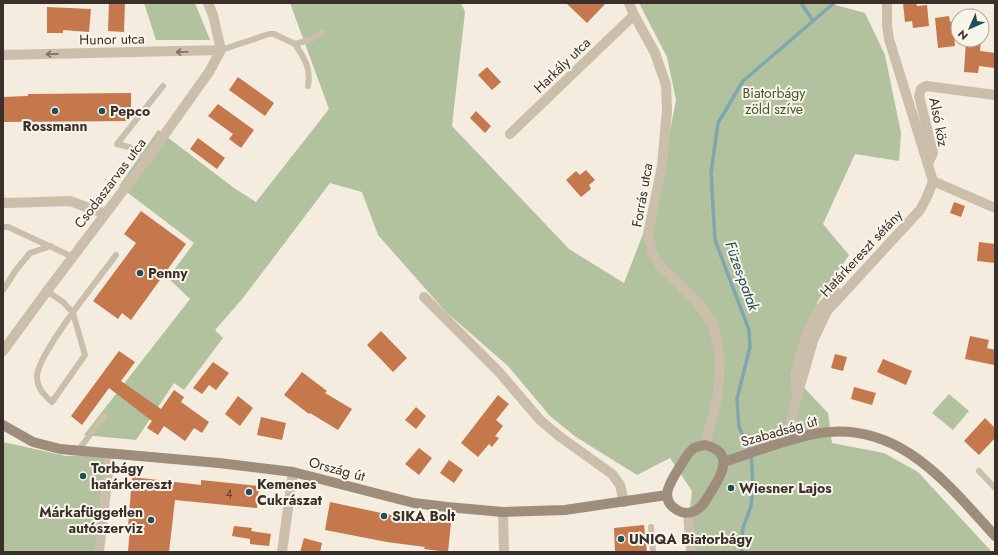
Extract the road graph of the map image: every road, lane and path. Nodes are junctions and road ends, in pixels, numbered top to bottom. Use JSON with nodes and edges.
{"nodes":[{"id":1,"x":208,"y":3,"type":"edge"},
{"id":2,"x":629,"y":3,"type":"edge"},
{"id":3,"x":887,"y":3,"type":"edge"},
{"id":4,"x":634,"y":15,"type":"junction"},
{"id":5,"x":323,"y":32,"type":"dead end"},
{"id":6,"x":295,"y":44,"type":"junction"},
{"id":7,"x":221,"y":50,"type":"junction"},
{"id":8,"x":3,"y":55,"type":"edge"},
{"id":9,"x":163,"y":86,"type":"dead end"},
{"id":10,"x":308,"y":86,"type":"dead end"},
{"id":11,"x":995,"y":95,"type":"edge"},
{"id":12,"x":510,"y":134,"type":"dead end"},
{"id":13,"x":146,"y":159,"type":"junction"},
{"id":14,"x":928,"y":164,"type":"junction"},
{"id":15,"x":933,"y":182,"type":"junction"},
{"id":16,"x":3,"y":202,"type":"edge"},
{"id":17,"x":995,"y":208,"type":"edge"},
{"id":18,"x":104,"y":214,"type":"junction"},
{"id":19,"x":3,"y":228,"type":"edge"},
{"id":20,"x":51,"y":246,"type":"junction"},
{"id":21,"x":116,"y":255,"type":"dead end"},
{"id":22,"x":73,"y":257,"type":"junction"},
{"id":23,"x":3,"y":290,"type":"edge"},
{"id":24,"x":46,"y":291,"type":"junction"},
{"id":25,"x":424,"y":297,"type":"dead end"},
{"id":26,"x":73,"y":313,"type":"junction"},
{"id":27,"x":3,"y":351,"type":"edge"},
{"id":28,"x":104,"y":416,"type":"dead end"},
{"id":29,"x":3,"y":425,"type":"edge"},
{"id":30,"x":789,"y":440,"type":"junction"},
{"id":31,"x":706,"y":445,"type":"junction"},
{"id":32,"x":77,"y":452,"type":"junction"},
{"id":33,"x":110,"y":454,"type":"junction"},
{"id":34,"x":724,"y":462,"type":"junction"},
{"id":35,"x":979,"y":471,"type":"dead end"},
{"id":36,"x":293,"y":472,"type":"junction"},
{"id":37,"x":995,"y":488,"type":"edge"},
{"id":38,"x":667,"y":495,"type":"junction"},
{"id":39,"x":624,"y":502,"type":"junction"},
{"id":40,"x":503,"y":512,"type":"junction"},
{"id":41,"x":688,"y":513,"type":"junction"},
{"id":42,"x":651,"y":527,"type":"dead end"},
{"id":43,"x":995,"y":536,"type":"edge"},
{"id":44,"x":99,"y":552,"type":"edge"},
{"id":45,"x":282,"y":552,"type":"edge"},
{"id":46,"x":504,"y":552,"type":"edge"},
{"id":47,"x":653,"y":552,"type":"edge"},
{"id":48,"x":691,"y":552,"type":"edge"}],
"edges":[{"from":1,"to":7,"type":"street"},
{"from":2,"to":4,"type":"street","name":"Forrás utca"},
{"from":3,"to":14,"type":"street"},
{"from":4,"to":12,"type":"street","name":"Harkály utca"},
{"from":4,"to":31,"type":"street","name":"Forrás utca"},
{"from":5,"to":6,"type":"lane"},
{"from":6,"to":7,"type":"lane"},
{"from":6,"to":10,"type":"lane"},
{"from":7,"to":8,"type":"street","name":"Hunor utca","one_way":true},
{"from":7,"to":13,"type":"street","name":"Csodaszarvas utca"},
{"from":9,"to":13,"type":"lane"},
{"from":11,"to":14,"type":"street","name":"Alsó köz"},
{"from":13,"to":18,"type":"street","name":"Csodaszarvas utca"},
{"from":14,"to":15,"type":"street"},
{"from":15,"to":17,"type":"street"},
{"from":15,"to":30,"type":"street","name":"Határkereszt sétány"},
{"from":16,"to":18,"type":"street"},
{"from":18,"to":22,"type":"street","name":"Csodaszarvas utca"},
{"from":19,"to":20,"type":"lane"},
{"from":20,"to":22,"type":"lane"},
{"from":20,"to":23,"type":"lane"},
{"from":21,"to":26,"type":"lane"},
{"from":22,"to":24,"type":"street","name":"Csodaszarvas utca"},
{"from":24,"to":26,"type":"lane"},
{"from":24,"to":27,"type":"street","name":"Csodaszarvas utca"},
{"from":25,"to":39,"type":"street"},
{"from":26,"to":26,"type":"lane"},
{"from":28,"to":32,"type":"lane"},
{"from":29,"to":32,"type":"main road","name":"Ország út"},
{"from":30,"to":34,"type":"main road","name":"Szabadság út"},
{"from":30,"to":43,"type":"main road","name":"Szabadság út"},
{"from":31,"to":34,"type":"main road"},
{"from":31,"to":38,"type":"main road"},
{"from":32,"to":33,"type":"main road","name":"Ország út"},
{"from":33,"to":36,"type":"main road","name":"Ország út"},
{"from":33,"to":44,"type":"street"},
{"from":34,"to":41,"type":"main road"},
{"from":35,"to":37,"type":"lane"},
{"from":36,"to":40,"type":"main road","name":"Ország út"},
{"from":36,"to":45,"type":"street"},
{"from":38,"to":39,"type":"main road","name":"Ország út"},
{"from":38,"to":41,"type":"main road"},
{"from":39,"to":40,"type":"main road","name":"Ország út"},
{"from":40,"to":46,"type":"street"},
{"from":41,"to":48,"type":"street"},
{"from":42,"to":47,"type":"lane"}]}
